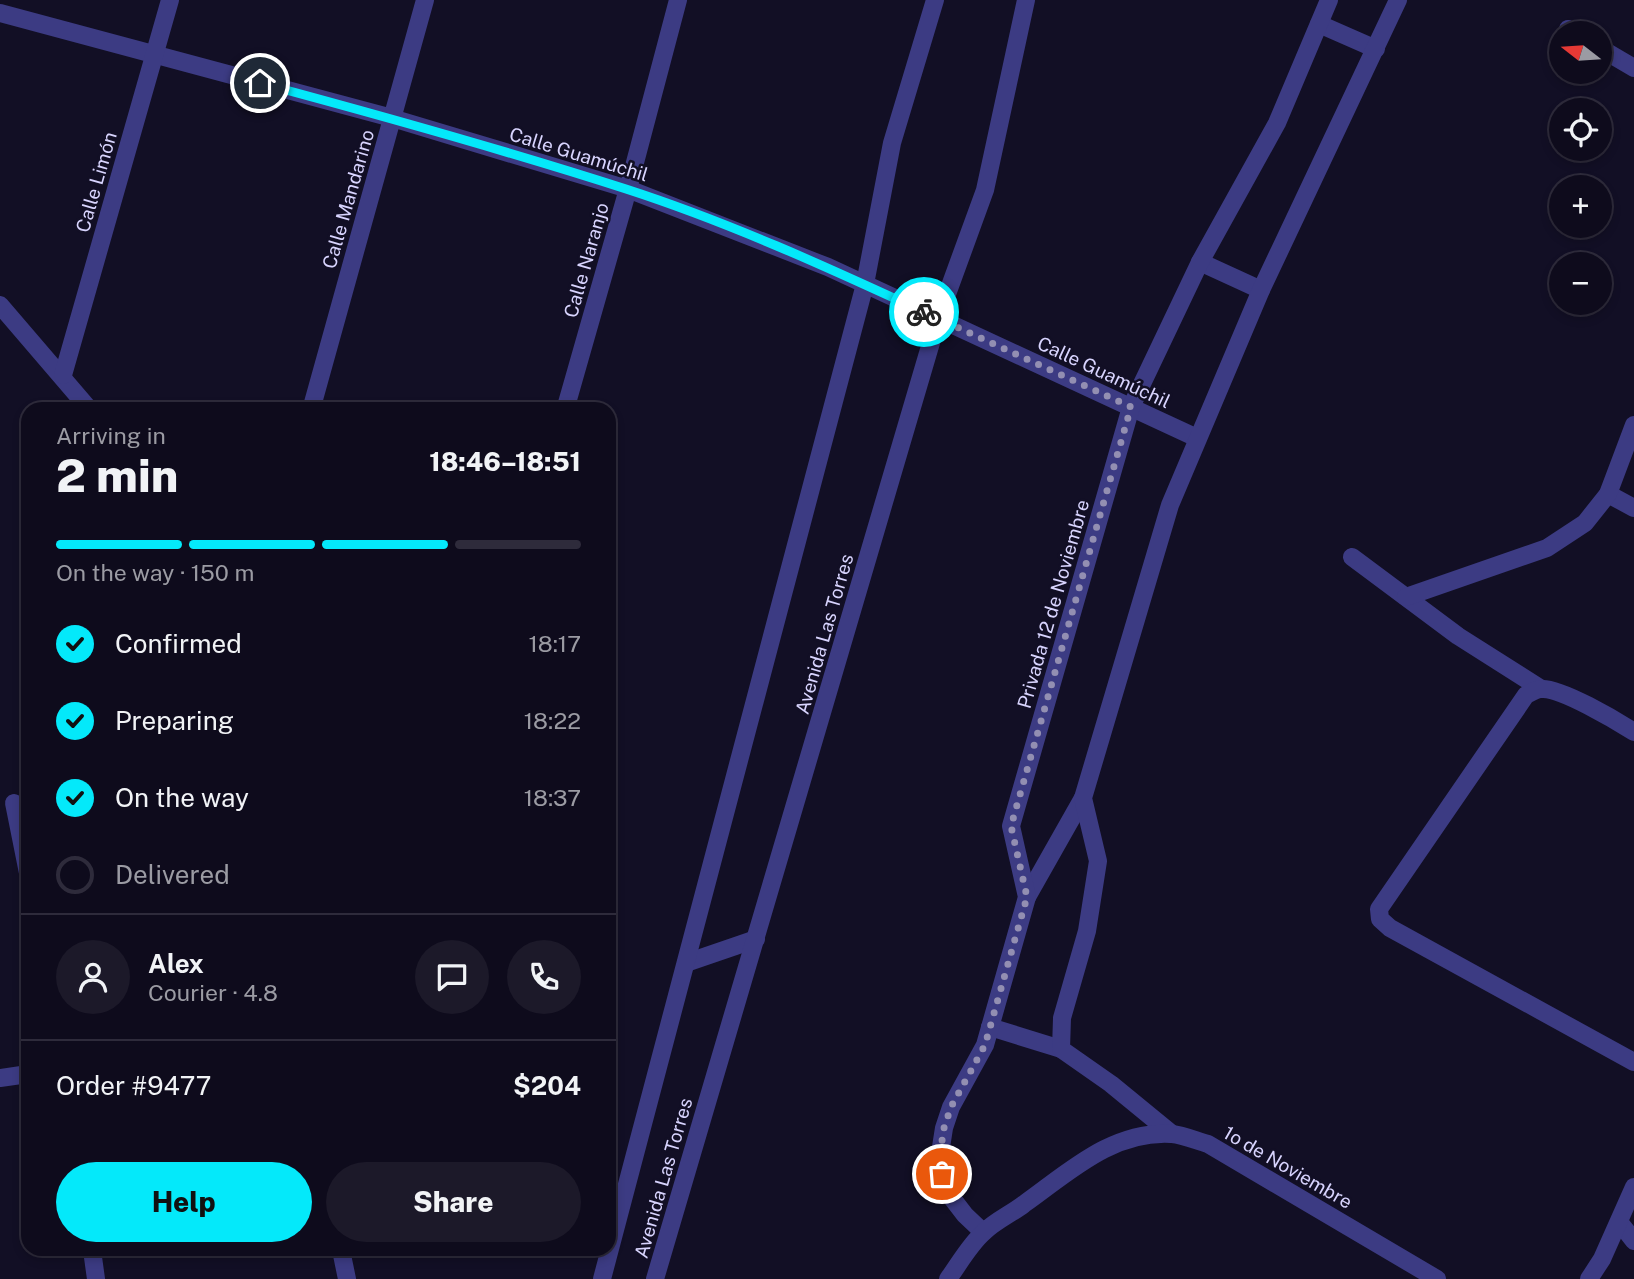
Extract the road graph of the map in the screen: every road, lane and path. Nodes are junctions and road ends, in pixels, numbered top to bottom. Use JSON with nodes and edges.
{"nodes":[{"id":1,"x":170,"y":0,"type":"edge"},
{"id":2,"x":425,"y":0,"type":"edge"},
{"id":3,"x":678,"y":0,"type":"edge"},
{"id":4,"x":935,"y":0,"type":"edge"},
{"id":5,"x":1026,"y":0,"type":"edge"},
{"id":6,"x":1329,"y":0,"type":"edge"},
{"id":7,"x":1398,"y":0,"type":"edge"},
{"id":8,"x":0,"y":13,"type":"edge"},
{"id":9,"x":1319,"y":24,"type":"junction"},
{"id":10,"x":1376,"y":49,"type":"junction"},
{"id":11,"x":155,"y":55,"type":"junction"},
{"id":12,"x":1612,"y":55,"type":"edge"},
{"id":13,"x":1634,"y":68,"type":"edge"},
{"id":14,"x":392,"y":118,"type":"junction"},
{"id":15,"x":628,"y":189,"type":"junction"},
{"id":16,"x":1200,"y":262,"type":"junction"},
{"id":17,"x":865,"y":285,"type":"junction"},
{"id":18,"x":1261,"y":290,"type":"junction"},
{"id":19,"x":0,"y":305,"type":"edge"},
{"id":20,"x":938,"y":319,"type":"junction"},
{"id":21,"x":63,"y":376,"type":"junction"},
{"id":22,"x":84,"y":402,"type":"edge"},
{"id":23,"x":313,"y":402,"type":"edge"},
{"id":24,"x":567,"y":402,"type":"edge"},
{"id":25,"x":1131,"y":407,"type":"junction"},
{"id":26,"x":1634,"y":425,"type":"edge"},
{"id":27,"x":1197,"y":438,"type":"junction"},
{"id":28,"x":1608,"y":494,"type":"junction"},
{"id":29,"x":1634,"y":508,"type":"edge"},
{"id":30,"x":1352,"y":557,"type":"dead end"},
{"id":31,"x":1406,"y":597,"type":"junction"},
{"id":32,"x":1540,"y":688,"type":"junction"},
{"id":33,"x":1634,"y":732,"type":"edge"},
{"id":34,"x":1083,"y":798,"type":"junction"},
{"id":35,"x":14,"y":803,"type":"dead end"},
{"id":36,"x":21,"y":838,"type":"edge"},
{"id":37,"x":1027,"y":897,"type":"junction"},
{"id":38,"x":756,"y":939,"type":"junction"},
{"id":39,"x":686,"y":963,"type":"junction"},
{"id":40,"x":990,"y":1027,"type":"junction"},
{"id":41,"x":1061,"y":1049,"type":"junction"},
{"id":42,"x":1634,"y":1062,"type":"edge"},
{"id":43,"x":21,"y":1075,"type":"edge"},
{"id":44,"x":0,"y":1078,"type":"edge"},
{"id":45,"x":1172,"y":1134,"type":"junction"},
{"id":46,"x":1634,"y":1187,"type":"edge"},
{"id":47,"x":1620,"y":1223,"type":"junction"},
{"id":48,"x":616,"y":1230,"type":"edge"},
{"id":49,"x":983,"y":1232,"type":"junction"},
{"id":50,"x":1634,"y":1241,"type":"edge"},
{"id":51,"x":93,"y":1256,"type":"edge"},
{"id":52,"x":342,"y":1256,"type":"edge"},
{"id":53,"x":609,"y":1256,"type":"edge"},
{"id":54,"x":96,"y":1279,"type":"edge"},
{"id":55,"x":347,"y":1279,"type":"edge"},
{"id":56,"x":603,"y":1279,"type":"edge"},
{"id":57,"x":655,"y":1279,"type":"edge"},
{"id":58,"x":948,"y":1279,"type":"edge"},
{"id":59,"x":1437,"y":1279,"type":"edge"},
{"id":60,"x":1589,"y":1279,"type":"edge"}],
"edges":[{"from":1,"to":11,"type":"street","name":"Calle Limón"},
{"from":2,"to":14,"type":"street","name":"Calle Mandarino"},
{"from":3,"to":15,"type":"street","name":"Calle Naranjo"},
{"from":4,"to":17,"type":"street","name":"Avenida Las Torres"},
{"from":5,"to":20,"type":"street","name":"Avenida Las Torres"},
{"from":6,"to":9,"type":"street","name":"Privada 12 de Noviembre"},
{"from":7,"to":10,"type":"street"},
{"from":8,"to":11,"type":"street","name":"Calle Guamúchil"},
{"from":9,"to":10,"type":"street"},
{"from":9,"to":16,"type":"street","name":"Privada 12 de Noviembre"},
{"from":10,"to":18,"type":"street"},
{"from":11,"to":14,"type":"street","name":"Calle Guamúchil"},
{"from":11,"to":21,"type":"street","name":"Calle Limón"},
{"from":12,"to":13,"type":"street"},
{"from":14,"to":15,"type":"street","name":"Calle Guamúchil"},
{"from":14,"to":23,"type":"street","name":"Calle Mandarino"},
{"from":15,"to":17,"type":"street","name":"Calle Guamúchil"},
{"from":15,"to":24,"type":"street","name":"Calle Naranjo"},
{"from":16,"to":18,"type":"street"},
{"from":16,"to":25,"type":"street","name":"Privada 12 de Noviembre"},
{"from":17,"to":20,"type":"street","name":"Calle Guamúchil"},
{"from":17,"to":39,"type":"street","name":"Avenida Las Torres"},
{"from":18,"to":27,"type":"street"},
{"from":19,"to":21,"type":"street"},
{"from":20,"to":25,"type":"street","name":"Calle Guamúchil"},
{"from":20,"to":38,"type":"street","name":"Avenida Las Torres"},
{"from":21,"to":22,"type":"street"},
{"from":25,"to":27,"type":"street","name":"Calle Guamúchil"},
{"from":25,"to":37,"type":"street","name":"Privada 12 de Noviembre"},
{"from":26,"to":28,"type":"street"},
{"from":27,"to":34,"type":"street"},
{"from":28,"to":29,"type":"street"},
{"from":28,"to":31,"type":"street"},
{"from":30,"to":31,"type":"street"},
{"from":31,"to":32,"type":"street"},
{"from":32,"to":33,"type":"street"},
{"from":32,"to":42,"type":"street"},
{"from":34,"to":37,"type":"street"},
{"from":34,"to":41,"type":"street"},
{"from":35,"to":36,"type":"street"},
{"from":37,"to":40,"type":"street","name":"Privada 12 de Noviembre"},
{"from":38,"to":39,"type":"street"},
{"from":38,"to":57,"type":"street","name":"Avenida Las Torres"},
{"from":39,"to":48,"type":"street","name":"Avenida Las Torres"},
{"from":40,"to":41,"type":"street"},
{"from":40,"to":49,"type":"street","name":"Privada 12 de Noviembre"},
{"from":41,"to":45,"type":"street"},
{"from":43,"to":44,"type":"street"},
{"from":45,"to":49,"type":"street","name":"1o de Noviembre"},
{"from":45,"to":59,"type":"street","name":"1o de Noviembre"},
{"from":46,"to":47,"type":"street"},
{"from":47,"to":50,"type":"street"},
{"from":47,"to":60,"type":"street"},
{"from":49,"to":58,"type":"street","name":"1o de Noviembre"},
{"from":51,"to":54,"type":"street"},
{"from":52,"to":55,"type":"street"},
{"from":53,"to":56,"type":"street","name":"Avenida Las Torres"}]}
